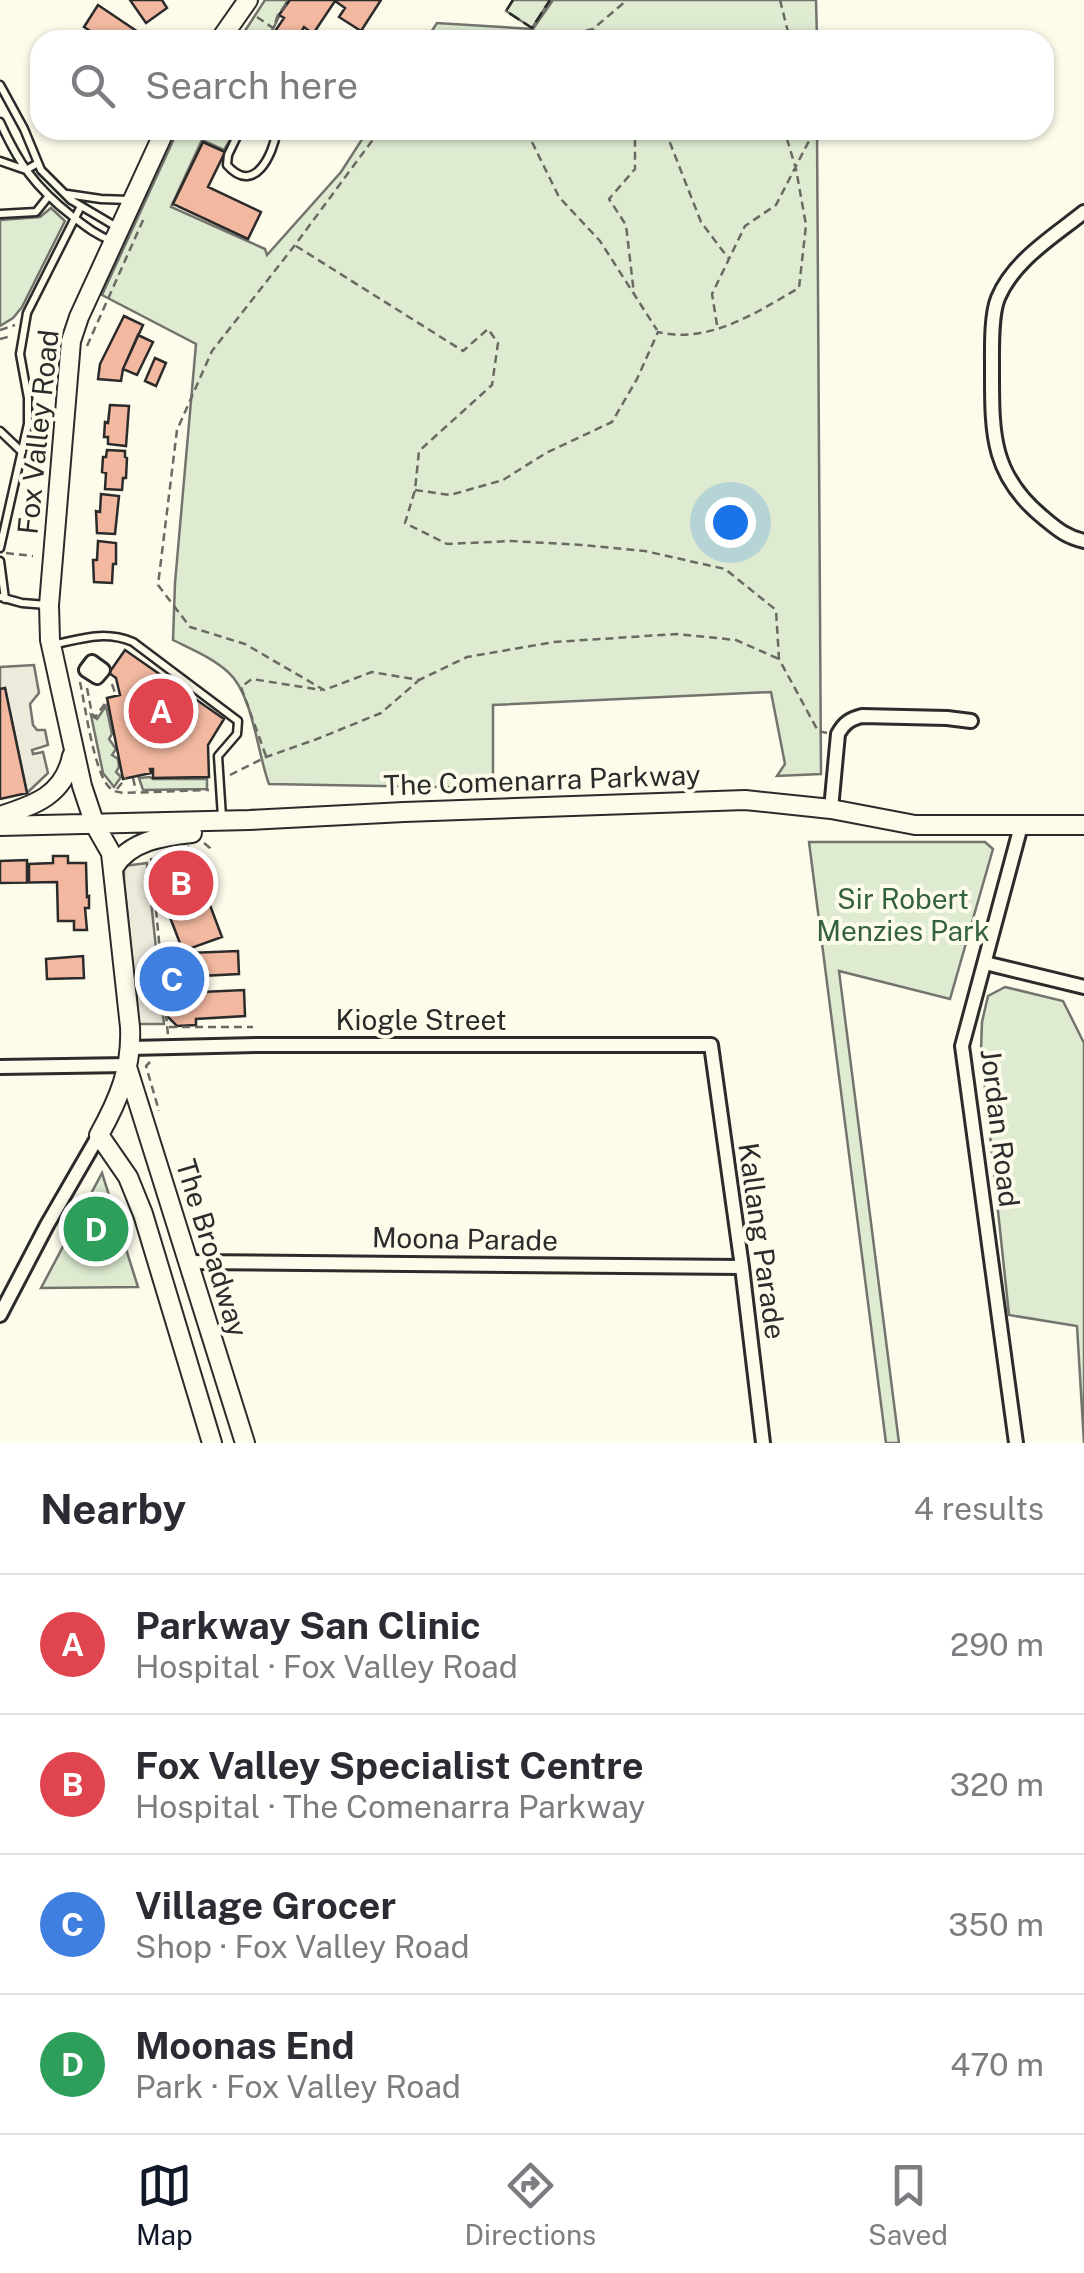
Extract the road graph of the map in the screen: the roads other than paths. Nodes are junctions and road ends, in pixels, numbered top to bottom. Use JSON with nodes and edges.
{"nodes":[{"id":1,"x":252,"y":8,"type":"edge"},
{"id":2,"x":230,"y":30,"type":"edge"},
{"id":3,"x":0,"y":85,"type":"edge"},
{"id":4,"x":10,"y":100,"type":"junction"},
{"id":5,"x":0,"y":120,"type":"edge"},
{"id":6,"x":159,"y":140,"type":"edge"},
{"id":7,"x":235,"y":140,"type":"edge"},
{"id":8,"x":275,"y":140,"type":"edge"},
{"id":9,"x":0,"y":161,"type":"edge"},
{"id":10,"x":38,"y":163,"type":"junction"},
{"id":11,"x":26,"y":170,"type":"junction"},
{"id":12,"x":66,"y":194,"type":"junction"},
{"id":13,"x":48,"y":197,"type":"junction"},
{"id":14,"x":132,"y":200,"type":"junction"},
{"id":15,"x":80,"y":206,"type":"junction"},
{"id":16,"x":1084,"y":212,"type":"edge"},
{"id":17,"x":0,"y":214,"type":"edge"},
{"id":18,"x":75,"y":218,"type":"junction"},
{"id":19,"x":116,"y":235,"type":"junction"},
{"id":20,"x":0,"y":431,"type":"edge"},
{"id":21,"x":22,"y":452,"type":"junction"},
{"id":22,"x":1084,"y":542,"type":"edge"},
{"id":23,"x":0,"y":550,"type":"edge"},
{"id":24,"x":0,"y":561,"type":"edge"},
{"id":25,"x":3,"y":598,"type":"edge"},
{"id":26,"x":48,"y":606,"type":"junction"},
{"id":27,"x":50,"y":645,"type":"junction"},
{"id":28,"x":971,"y":721,"type":"dead end"},
{"id":29,"x":73,"y":751,"type":"junction"},
{"id":30,"x":831,"y":809,"type":"junction"},
{"id":31,"x":0,"y":816,"type":"edge"},
{"id":32,"x":249,"y":820,"type":"junction"},
{"id":33,"x":222,"y":821,"type":"junction"},
{"id":34,"x":1084,"y":825,"type":"edge"},
{"id":35,"x":0,"y":826,"type":"edge"},
{"id":36,"x":95,"y":826,"type":"junction"},
{"id":37,"x":1021,"y":826,"type":"junction"},
{"id":38,"x":114,"y":867,"type":"junction"},
{"id":39,"x":985,"y":963,"type":"junction"},
{"id":40,"x":1084,"y":987,"type":"edge"},
{"id":41,"x":710,"y":1045,"type":"joint"},
{"id":42,"x":129,"y":1061,"type":"junction"},
{"id":43,"x":0,"y":1067,"type":"edge"},
{"id":44,"x":99,"y":1135,"type":"junction"},
{"id":45,"x":187,"y":1262,"type":"junction"},
{"id":46,"x":742,"y":1266,"type":"junction"},
{"id":47,"x":0,"y":1315,"type":"edge"},
{"id":48,"x":212,"y":1443,"type":"edge"},
{"id":49,"x":245,"y":1443,"type":"edge"},
{"id":50,"x":763,"y":1443,"type":"edge"},
{"id":51,"x":1016,"y":1443,"type":"edge"}],
"edges":[{"from":1,"to":2,"type":"main road"},
{"from":3,"to":4,"type":"lane"},
{"from":4,"to":5,"type":"lane"},
{"from":4,"to":10,"type":"lane"},
{"from":5,"to":11,"type":"lane"},
{"from":6,"to":14,"type":"main road","name":"Fox Valley Road"},
{"from":7,"to":8,"type":"lane"},
{"from":9,"to":11,"type":"lane"},
{"from":10,"to":11,"type":"lane"},
{"from":10,"to":12,"type":"lane"},
{"from":11,"to":13,"type":"lane"},
{"from":12,"to":14,"type":"lane"},
{"from":12,"to":15,"type":"lane"},
{"from":13,"to":17,"type":"lane"},
{"from":13,"to":18,"type":"lane"},
{"from":14,"to":19,"type":"main road","name":"Fox Valley Road"},
{"from":15,"to":18,"type":"lane"},
{"from":15,"to":19,"type":"lane"},
{"from":16,"to":22,"type":"street"},
{"from":18,"to":19,"type":"lane"},
{"from":18,"to":21,"type":"lane"},
{"from":19,"to":26,"type":"main road","name":"Fox Valley Road"},
{"from":20,"to":21,"type":"lane"},
{"from":21,"to":23,"type":"lane"},
{"from":24,"to":25,"type":"lane"},
{"from":25,"to":26,"type":"lane"},
{"from":26,"to":27,"type":"main road","name":"Fox Valley Road"},
{"from":27,"to":29,"type":"main road","name":"Fox Valley Road"},
{"from":27,"to":33,"type":"lane"},
{"from":28,"to":30,"type":"street"},
{"from":29,"to":31,"type":"main road"},
{"from":29,"to":36,"type":"main road","name":"Fox Valley Road"},
{"from":30,"to":32,"type":"main road","name":"The Comenarra Parkway"},
{"from":30,"to":37,"type":"main road","name":"The Comenarra Parkway"},
{"from":32,"to":33,"type":"main road","name":"The Comenarra Parkway"},
{"from":32,"to":38,"type":"main road"},
{"from":33,"to":36,"type":"main road","name":"The Comenarra Parkway"},
{"from":34,"to":37,"type":"main road","name":"The Comenarra Parkway"},
{"from":35,"to":36,"type":"main road","name":"The Comenarra Parkway"},
{"from":36,"to":38,"type":"main road","name":"Fox Valley Road"},
{"from":37,"to":39,"type":"street","name":"Jordan Road"},
{"from":38,"to":42,"type":"main road","name":"Fox Valley Road"},
{"from":39,"to":40,"type":"street"},
{"from":39,"to":51,"type":"street","name":"Jordan Road"},
{"from":41,"to":42,"type":"street","name":"Kiogle Street"},
{"from":41,"to":46,"type":"street","name":"Kallang Parade"},
{"from":42,"to":43,"type":"street","name":"Kiogle Street"},
{"from":42,"to":44,"type":"main road","name":"Fox Valley Road"},
{"from":42,"to":45,"type":"main road","name":"The Broadway"},
{"from":44,"to":47,"type":"street","name":"Fox Valley Road"},
{"from":44,"to":48,"type":"main road","name":"The Broadway"},
{"from":45,"to":46,"type":"street","name":"Moona Parade"},
{"from":45,"to":49,"type":"main road","name":"The Broadway"},
{"from":46,"to":50,"type":"street","name":"Kallang Parade"}]}
